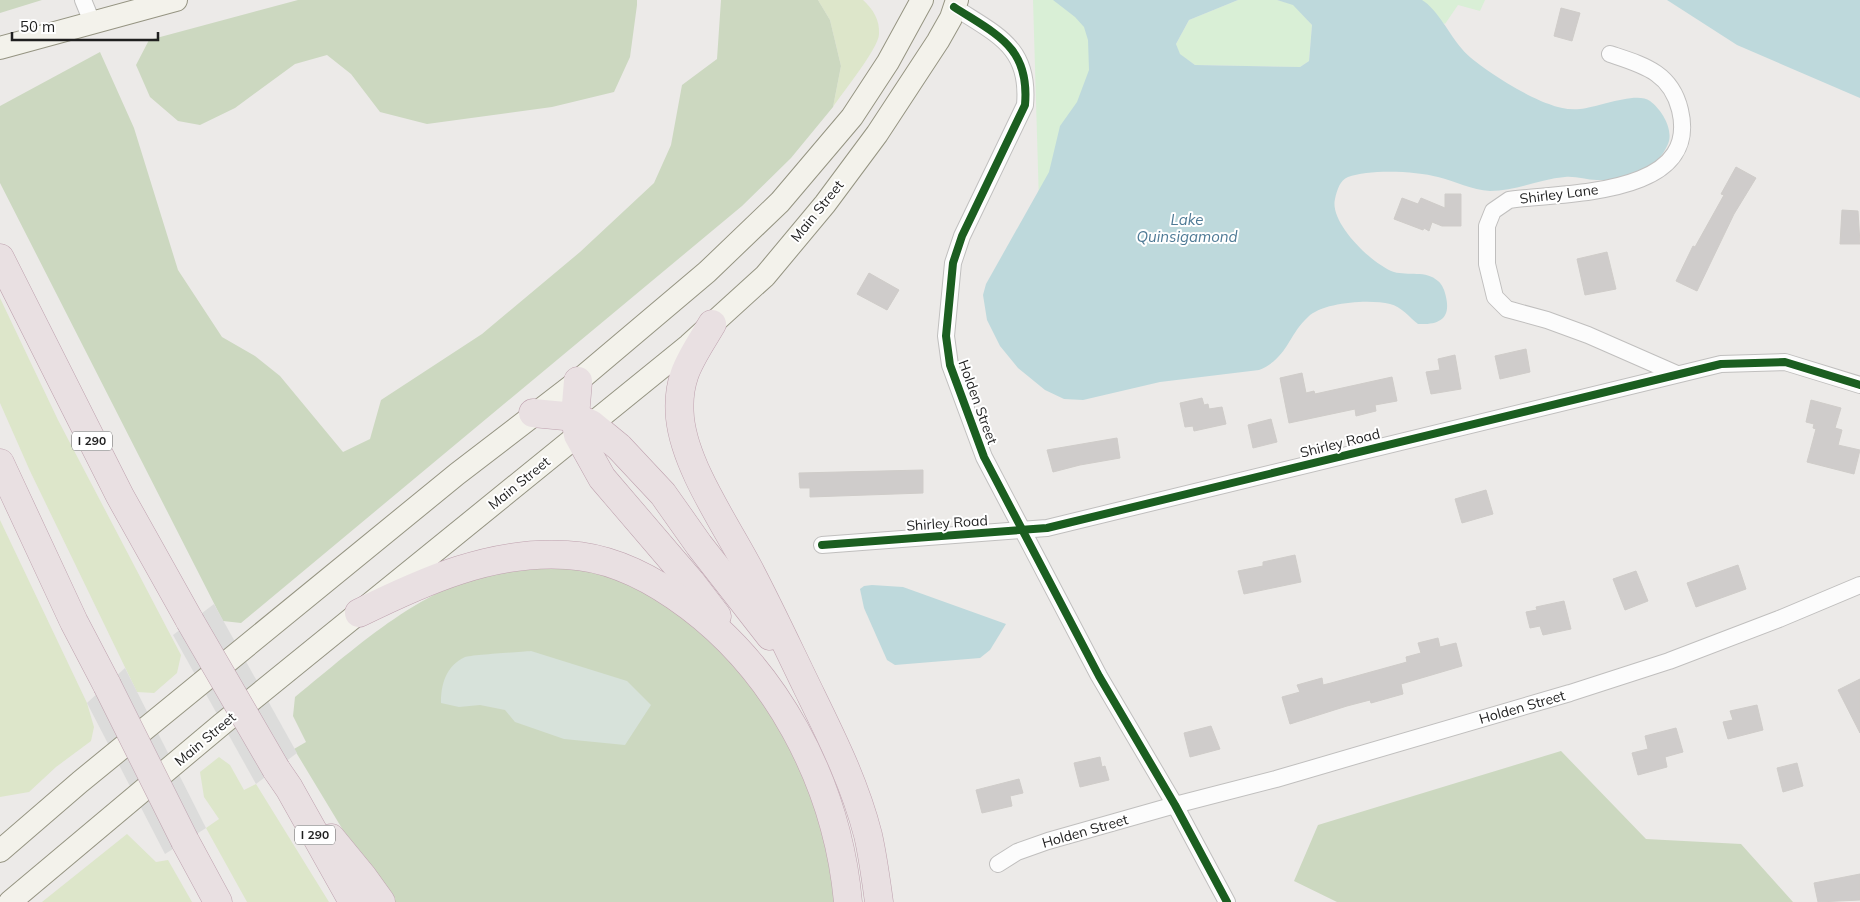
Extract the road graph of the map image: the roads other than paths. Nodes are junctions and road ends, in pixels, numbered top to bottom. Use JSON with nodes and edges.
{"nodes":[{"id":1,"x":84,"y":0,"type":"edge"},
{"id":2,"x":176,"y":0,"type":"edge"},
{"id":3,"x":922,"y":0,"type":"edge"},
{"id":4,"x":951,"y":2,"type":"edge"},
{"id":5,"x":92,"y":22,"type":"junction"},
{"id":6,"x":0,"y":48,"type":"edge"},
{"id":7,"x":1610,"y":54,"type":"dead end"},
{"id":8,"x":0,"y":258,"type":"edge"},
{"id":9,"x":712,"y":324,"type":"junction"},
{"id":10,"x":1677,"y":374,"type":"junction"},
{"id":11,"x":578,"y":381,"type":"junction"},
{"id":12,"x":1860,"y":385,"type":"edge"},
{"id":13,"x":533,"y":413,"type":"junction"},
{"id":14,"x":581,"y":426,"type":"junction"},
{"id":15,"x":0,"y":463,"type":"edge"},
{"id":16,"x":1023,"y":529,"type":"junction"},
{"id":17,"x":822,"y":545,"type":"dead end"},
{"id":18,"x":1860,"y":585,"type":"edge"},
{"id":19,"x":359,"y":613,"type":"junction"},
{"id":20,"x":754,"y":666,"type":"junction"},
{"id":21,"x":812,"y":697,"type":"junction"},
{"id":22,"x":283,"y":778,"type":"junction"},
{"id":23,"x":1176,"y":804,"type":"junction"},
{"id":24,"x":0,"y":851,"type":"edge"},
{"id":25,"x":998,"y":864,"type":"dead end"},
{"id":26,"x":10,"y":902,"type":"edge"},
{"id":27,"x":218,"y":902,"type":"edge"},
{"id":28,"x":353,"y":902,"type":"edge"},
{"id":29,"x":381,"y":902,"type":"edge"},
{"id":30,"x":848,"y":902,"type":"edge"},
{"id":31,"x":879,"y":902,"type":"edge"},
{"id":32,"x":1227,"y":902,"type":"edge"}],
"edges":[{"from":1,"to":5,"type":"street"},
{"from":2,"to":5,"type":"main road"},
{"from":3,"to":11,"type":"main road"},
{"from":4,"to":9,"type":"main road","name":"Main Street"},
{"from":4,"to":16,"type":"street","name":"Holden Street"},
{"from":5,"to":6,"type":"main road"},
{"from":7,"to":10,"type":"street","name":"Shirley Lane"},
{"from":8,"to":22,"type":"highway","number":"I 290","bridge":true},
{"from":9,"to":14,"type":"main road","name":"Main Street"},
{"from":9,"to":21,"type":"highway"},
{"from":10,"to":12,"type":"street","name":"Shirley Road"},
{"from":10,"to":16,"type":"street","name":"Shirley Road"},
{"from":11,"to":13,"type":"main road"},
{"from":11,"to":14,"type":"highway"},
{"from":13,"to":14,"type":"highway"},
{"from":13,"to":24,"type":"main road"},
{"from":14,"to":19,"type":"main road","name":"Main Street"},
{"from":14,"to":20,"type":"highway"},
{"from":14,"to":21,"type":"highway"},
{"from":15,"to":27,"type":"highway","bridge":true},
{"from":16,"to":17,"type":"street","name":"Shirley Road"},
{"from":16,"to":23,"type":"street","name":"Holden Street"},
{"from":18,"to":23,"type":"street","name":"Holden Street"},
{"from":19,"to":20,"type":"highway"},
{"from":19,"to":26,"type":"main road","name":"Main Street"},
{"from":20,"to":30,"type":"highway"},
{"from":21,"to":31,"type":"highway"},
{"from":22,"to":28,"type":"highway","number":"I 290"},
{"from":22,"to":29,"type":"highway"},
{"from":23,"to":25,"type":"street","name":"Holden Street"},
{"from":23,"to":32,"type":"street"}]}
